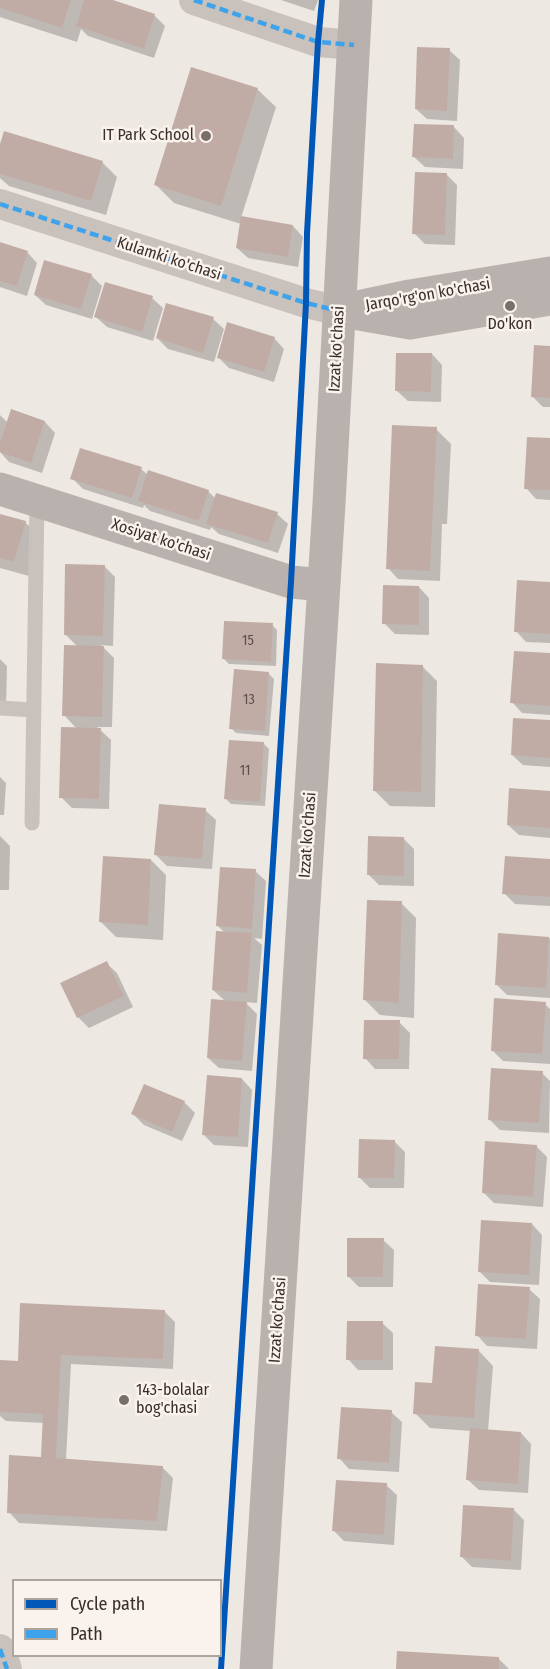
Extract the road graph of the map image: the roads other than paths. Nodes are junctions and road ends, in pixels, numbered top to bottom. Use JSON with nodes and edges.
{"nodes":[{"id":1,"x":194,"y":0,"type":"edge"},
{"id":2,"x":356,"y":0,"type":"edge"},
{"id":3,"x":354,"y":45,"type":"junction"},
{"id":4,"x":0,"y":204,"type":"edge"},
{"id":5,"x":550,"y":273,"type":"edge"},
{"id":6,"x":550,"y":299,"type":"edge"},
{"id":7,"x":339,"y":311,"type":"junction"},
{"id":8,"x":0,"y":489,"type":"edge"},
{"id":9,"x":37,"y":501,"type":"junction"},
{"id":10,"x":324,"y":585,"type":"junction"},
{"id":11,"x":0,"y":708,"type":"edge"},
{"id":12,"x":34,"y":710,"type":"junction"},
{"id":13,"x":32,"y":823,"type":"dead end"},
{"id":14,"x":0,"y":1649,"type":"edge"},
{"id":15,"x":7,"y":1669,"type":"edge"},
{"id":16,"x":256,"y":1669,"type":"edge"}],
"edges":[{"from":1,"to":3,"type":"street"},
{"from":2,"to":3,"type":"main road","name":"Izzat ko'chasi"},
{"from":3,"to":7,"type":"main road","name":"Izzat ko'chasi"},
{"from":4,"to":7,"type":"street","name":"Kulamki ko'chasi"},
{"from":5,"to":7,"type":"main road","name":"Jarqo'rg'on ko'chasi"},
{"from":6,"to":7,"type":"main road","name":"Jarqo'rg'on ko'chasi"},
{"from":7,"to":10,"type":"main road","name":"Izzat ko'chasi"},
{"from":8,"to":9,"type":"main road","name":"Xosiyat ko'chasi"},
{"from":9,"to":10,"type":"main road","name":"Xosiyat ko'chasi"},
{"from":9,"to":12,"type":"lane"},
{"from":10,"to":16,"type":"main road","name":"Izzat ko'chasi"},
{"from":11,"to":12,"type":"lane"},
{"from":12,"to":13,"type":"lane"},
{"from":14,"to":15,"type":"street"}]}
